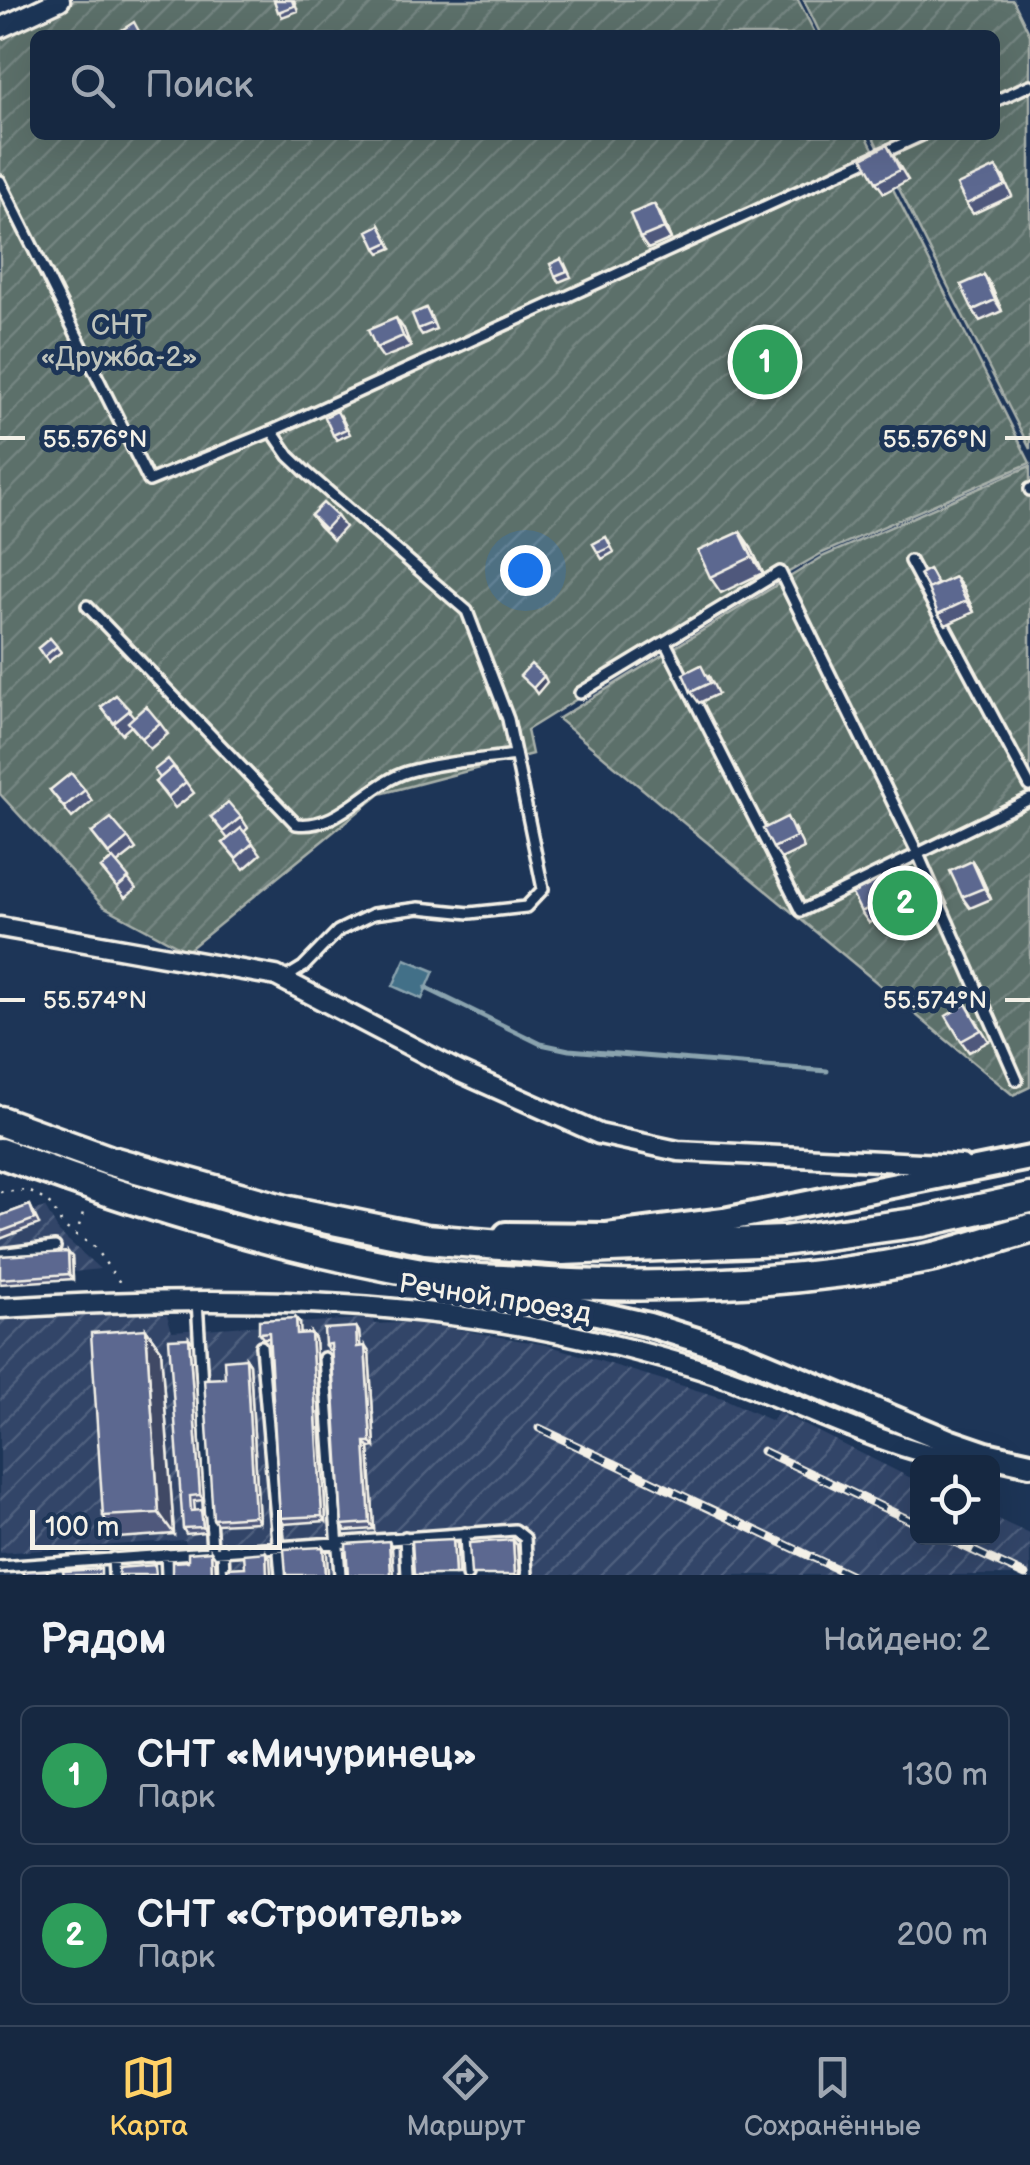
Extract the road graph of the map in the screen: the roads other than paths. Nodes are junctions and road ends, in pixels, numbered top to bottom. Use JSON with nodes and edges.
{"nodes":[{"id":1,"x":60,"y":0,"type":"edge"},
{"id":2,"x":0,"y":28,"type":"edge"},
{"id":3,"x":1030,"y":84,"type":"edge"},
{"id":4,"x":1000,"y":99,"type":"edge"},
{"id":5,"x":911,"y":140,"type":"edge"},
{"id":6,"x":0,"y":181,"type":"edge"},
{"id":7,"x":272,"y":432,"type":"junction"},
{"id":8,"x":910,"y":561,"type":"dead end"},
{"id":9,"x":87,"y":606,"type":"dead end"},
{"id":10,"x":665,"y":642,"type":"junction"},
{"id":11,"x":580,"y":693,"type":"dead end"},
{"id":12,"x":515,"y":754,"type":"junction"},
{"id":13,"x":1030,"y":786,"type":"edge"},
{"id":14,"x":1030,"y":799,"type":"edge"},
{"id":15,"x":918,"y":854,"type":"junction"},
{"id":16,"x":0,"y":927,"type":"edge"},
{"id":17,"x":282,"y":979,"type":"junction"},
{"id":18,"x":1017,"y":1080,"type":"dead end"},
{"id":19,"x":0,"y":1120,"type":"edge"},
{"id":20,"x":0,"y":1153,"type":"edge"},
{"id":21,"x":1030,"y":1158,"type":"edge"},
{"id":22,"x":986,"y":1166,"type":"junction"},
{"id":23,"x":1030,"y":1198,"type":"edge"},
{"id":24,"x":1030,"y":1228,"type":"edge"},
{"id":25,"x":394,"y":1232,"type":"junction"},
{"id":26,"x":54,"y":1247,"type":"dead end"},
{"id":27,"x":0,"y":1254,"type":"edge"},
{"id":28,"x":426,"y":1274,"type":"junction"},
{"id":29,"x":196,"y":1301,"type":"junction"},
{"id":30,"x":0,"y":1308,"type":"edge"},
{"id":31,"x":261,"y":1346,"type":"dead end"},
{"id":32,"x":324,"y":1358,"type":"dead end"},
{"id":33,"x":940,"y":1455,"type":"edge"},
{"id":34,"x":1030,"y":1466,"type":"edge"},
{"id":35,"x":1000,"y":1468,"type":"edge"},
{"id":36,"x":465,"y":1534,"type":"junction"},
{"id":37,"x":405,"y":1537,"type":"junction"},
{"id":38,"x":338,"y":1542,"type":"junction"},
{"id":39,"x":279,"y":1546,"type":"junction"},
{"id":40,"x":217,"y":1549,"type":"junction"},
{"id":41,"x":166,"y":1554,"type":"junction"},
{"id":42,"x":113,"y":1558,"type":"junction"},
{"id":43,"x":59,"y":1562,"type":"junction"},
{"id":44,"x":0,"y":1567,"type":"edge"},
{"id":45,"x":60,"y":1575,"type":"edge"},
{"id":46,"x":114,"y":1575,"type":"edge"},
{"id":47,"x":167,"y":1575,"type":"edge"},
{"id":48,"x":224,"y":1575,"type":"edge"},
{"id":49,"x":281,"y":1575,"type":"edge"},
{"id":50,"x":340,"y":1575,"type":"edge"},
{"id":51,"x":407,"y":1575,"type":"edge"},
{"id":52,"x":467,"y":1575,"type":"edge"},
{"id":53,"x":527,"y":1575,"type":"edge"}],
"edges":[{"from":1,"to":2,"type":"street"},
{"from":3,"to":4,"type":"lane"},
{"from":5,"to":7,"type":"lane"},
{"from":6,"to":7,"type":"lane"},
{"from":7,"to":12,"type":"lane"},
{"from":8,"to":13,"type":"lane"},
{"from":9,"to":12,"type":"lane"},
{"from":10,"to":11,"type":"lane"},
{"from":10,"to":15,"type":"lane"},
{"from":10,"to":15,"type":"lane"},
{"from":12,"to":17,"type":"lane"},
{"from":14,"to":15,"type":"lane"},
{"from":15,"to":18,"type":"lane"},
{"from":16,"to":17,"type":"street"},
{"from":17,"to":22,"type":"street"},
{"from":19,"to":25,"type":"main road"},
{"from":20,"to":28,"type":"main road"},
{"from":21,"to":22,"type":"main road"},
{"from":22,"to":25,"type":"main road"},
{"from":23,"to":25,"type":"main road"},
{"from":24,"to":28,"type":"main road"},
{"from":26,"to":27,"type":"lane"},
{"from":28,"to":34,"type":"main road"},
{"from":29,"to":30,"type":"street","name":"Речной проезд"},
{"from":29,"to":33,"type":"street","name":"Речной проезд"},
{"from":29,"to":40,"type":"lane"},
{"from":31,"to":39,"type":"lane"},
{"from":32,"to":38,"type":"lane"},
{"from":34,"to":35,"type":"street"},
{"from":36,"to":37,"type":"lane"},
{"from":36,"to":52,"type":"lane"},
{"from":36,"to":53,"type":"lane"},
{"from":37,"to":38,"type":"lane"},
{"from":37,"to":51,"type":"lane"},
{"from":38,"to":39,"type":"lane"},
{"from":38,"to":50,"type":"lane"},
{"from":39,"to":40,"type":"lane"},
{"from":39,"to":49,"type":"lane"},
{"from":40,"to":41,"type":"lane"},
{"from":40,"to":48,"type":"lane"},
{"from":41,"to":42,"type":"lane"},
{"from":41,"to":47,"type":"lane"},
{"from":42,"to":43,"type":"lane"},
{"from":42,"to":46,"type":"lane"},
{"from":43,"to":44,"type":"lane"},
{"from":43,"to":45,"type":"lane"}]}
